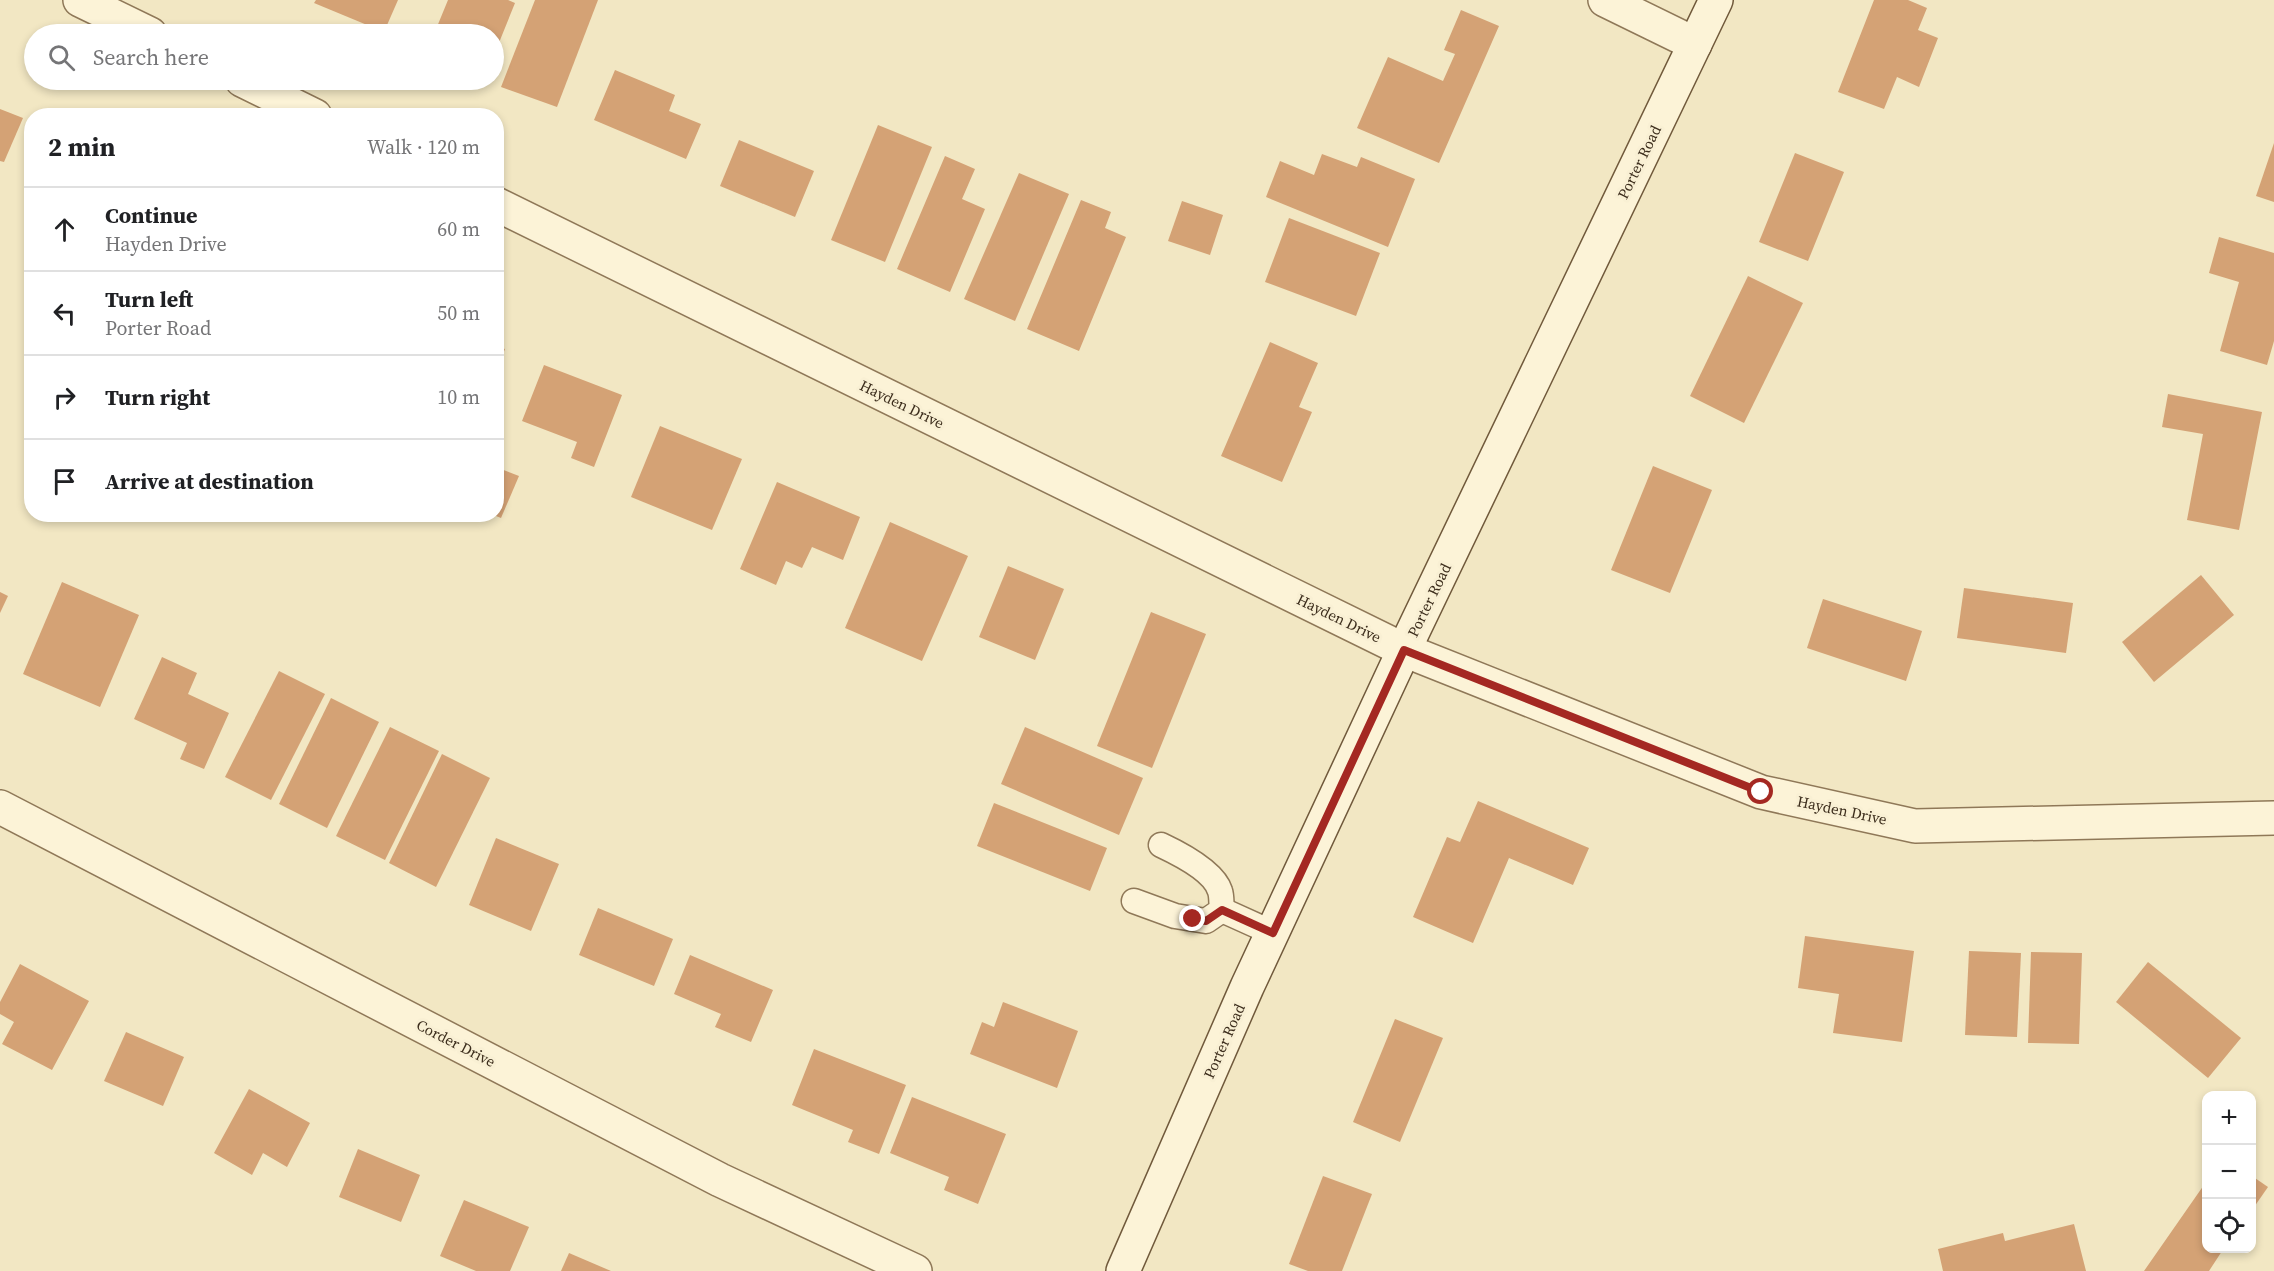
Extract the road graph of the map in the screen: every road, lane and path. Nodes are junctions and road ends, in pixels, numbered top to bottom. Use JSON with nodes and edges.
{"nodes":[{"id":1,"x":80,"y":0,"type":"edge"},
{"id":2,"x":1605,"y":0,"type":"edge"},
{"id":3,"x":1716,"y":0,"type":"edge"},
{"id":4,"x":129,"y":24,"type":"edge"},
{"id":5,"x":1695,"y":44,"type":"junction"},
{"id":6,"x":262,"y":90,"type":"edge"},
{"id":7,"x":299,"y":108,"type":"edge"},
{"id":8,"x":504,"y":208,"type":"edge"},
{"id":9,"x":1404,"y":650,"type":"junction"},
{"id":10,"x":0,"y":807,"type":"edge"},
{"id":11,"x":2274,"y":818,"type":"edge"},
{"id":12,"x":1161,"y":845,"type":"dead end"},
{"id":13,"x":1134,"y":901,"type":"dead end"},
{"id":14,"x":1222,"y":910,"type":"junction"},
{"id":15,"x":1273,"y":933,"type":"junction"},
{"id":16,"x":915,"y":1271,"type":"edge"},
{"id":17,"x":1123,"y":1271,"type":"edge"}],
"edges":[{"from":1,"to":4,"type":"street"},
{"from":2,"to":5,"type":"street"},
{"from":3,"to":5,"type":"street","name":"Porter Road"},
{"from":5,"to":9,"type":"street","name":"Porter Road"},
{"from":6,"to":7,"type":"street"},
{"from":8,"to":9,"type":"street","name":"Hayden Drive"},
{"from":9,"to":11,"type":"street","name":"Hayden Drive"},
{"from":9,"to":15,"type":"street","name":"Porter Road"},
{"from":10,"to":16,"type":"street","name":"Corder Drive"},
{"from":12,"to":14,"type":"lane"},
{"from":13,"to":14,"type":"lane"},
{"from":14,"to":15,"type":"lane"},
{"from":15,"to":17,"type":"street","name":"Porter Road"}]}
